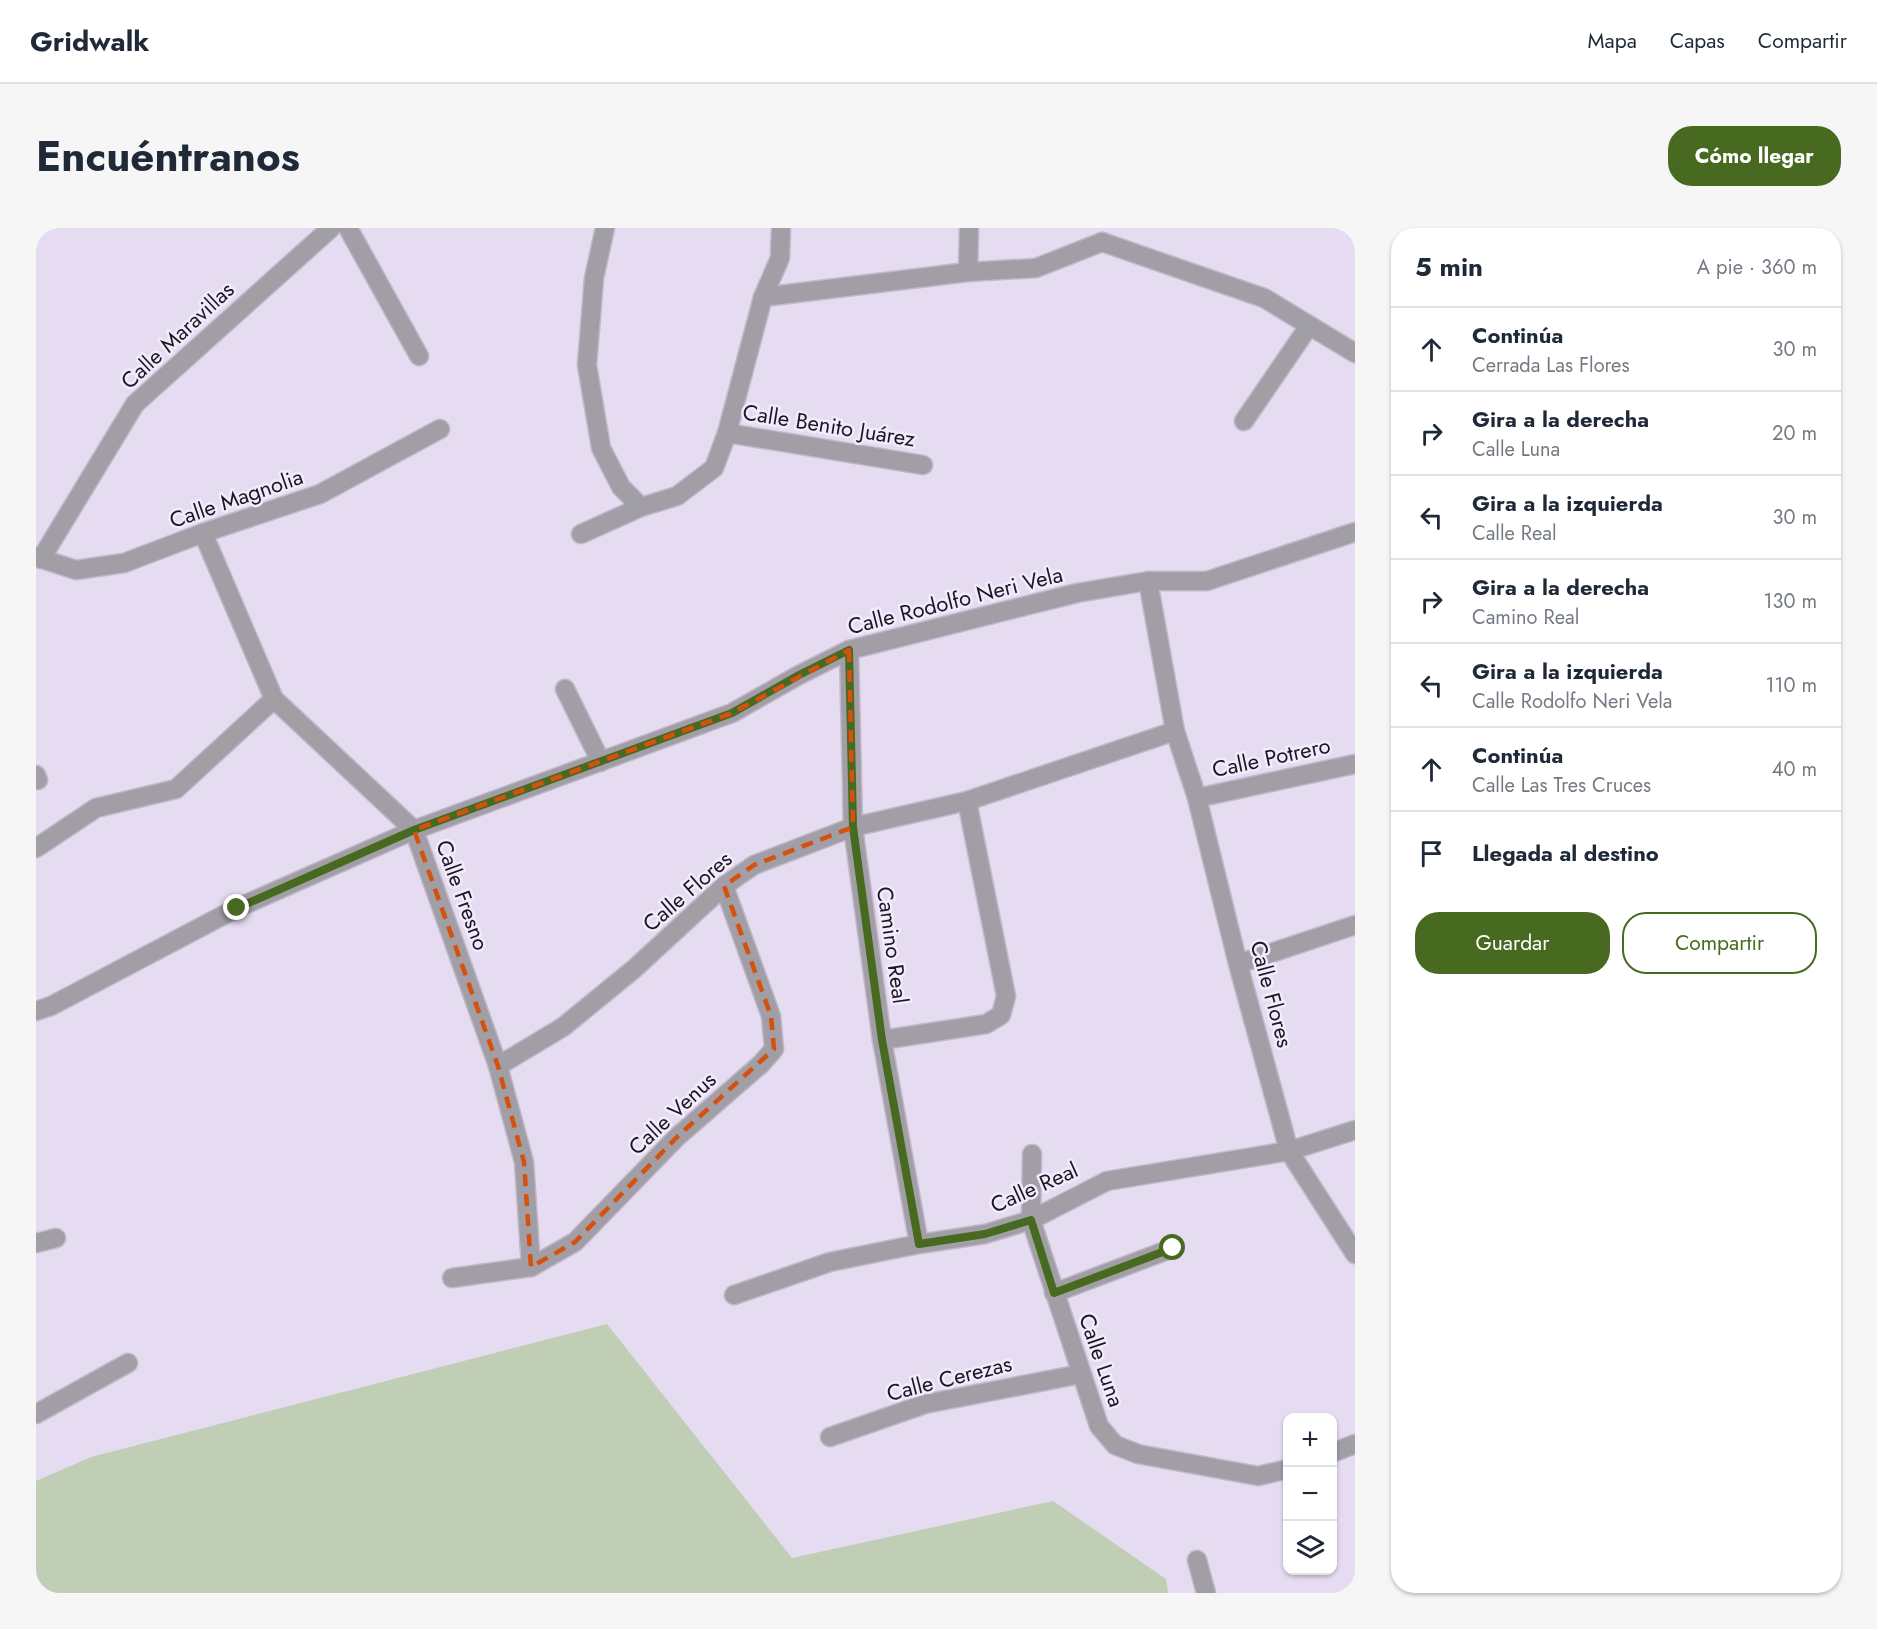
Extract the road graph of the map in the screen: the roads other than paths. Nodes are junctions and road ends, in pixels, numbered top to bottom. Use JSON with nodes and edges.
{"nodes":[{"id":1,"x":331,"y":228,"type":"edge"},
{"id":2,"x":348,"y":228,"type":"edge"},
{"id":3,"x":605,"y":228,"type":"edge"},
{"id":4,"x":781,"y":228,"type":"edge"},
{"id":5,"x":969,"y":228,"type":"edge"},
{"id":6,"x":1106,"y":235,"type":"edge"},
{"id":7,"x":968,"y":272,"type":"junction"},
{"id":8,"x":763,"y":297,"type":"junction"},
{"id":9,"x":1309,"y":326,"type":"junction"},
{"id":10,"x":1355,"y":353,"type":"edge"},
{"id":11,"x":419,"y":356,"type":"dead end"},
{"id":12,"x":1244,"y":421,"type":"dead end"},
{"id":13,"x":440,"y":429,"type":"dead end"},
{"id":14,"x":727,"y":432,"type":"junction"},
{"id":15,"x":923,"y":465,"type":"dead end"},
{"id":16,"x":641,"y":507,"type":"junction"},
{"id":17,"x":1355,"y":532,"type":"edge"},
{"id":18,"x":203,"y":533,"type":"junction"},
{"id":19,"x":581,"y":534,"type":"dead end"},
{"id":20,"x":39,"y":558,"type":"edge"},
{"id":21,"x":1148,"y":581,"type":"junction"},
{"id":22,"x":849,"y":650,"type":"junction"},
{"id":23,"x":565,"y":689,"type":"dead end"},
{"id":24,"x":274,"y":699,"type":"junction"},
{"id":25,"x":1175,"y":731,"type":"junction"},
{"id":26,"x":601,"y":762,"type":"junction"},
{"id":27,"x":1355,"y":764,"type":"edge"},
{"id":28,"x":1197,"y":798,"type":"junction"},
{"id":29,"x":968,"y":801,"type":"junction"},
{"id":30,"x":853,"y":827,"type":"junction"},
{"id":31,"x":414,"y":830,"type":"junction"},
{"id":32,"x":36,"y":848,"type":"edge"},
{"id":33,"x":724,"y":886,"type":"junction"},
{"id":34,"x":1355,"y":925,"type":"edge"},
{"id":35,"x":1238,"y":964,"type":"junction"},
{"id":36,"x":36,"y":1011,"type":"edge"},
{"id":37,"x":882,"y":1040,"type":"junction"},
{"id":38,"x":498,"y":1066,"type":"junction"},
{"id":39,"x":1355,"y":1130,"type":"edge"},
{"id":40,"x":1289,"y":1151,"type":"junction"},
{"id":41,"x":1032,"y":1154,"type":"dead end"},
{"id":42,"x":1031,"y":1220,"type":"junction"},
{"id":43,"x":57,"y":1238,"type":"dead end"},
{"id":44,"x":36,"y":1243,"type":"edge"},
{"id":45,"x":919,"y":1244,"type":"junction"},
{"id":46,"x":1173,"y":1248,"type":"dead end"},
{"id":47,"x":1355,"y":1254,"type":"edge"},
{"id":48,"x":531,"y":1267,"type":"junction"},
{"id":49,"x":452,"y":1278,"type":"dead end"},
{"id":50,"x":1054,"y":1293,"type":"junction"},
{"id":51,"x":734,"y":1295,"type":"dead end"},
{"id":52,"x":128,"y":1363,"type":"dead end"},
{"id":53,"x":1081,"y":1374,"type":"junction"},
{"id":54,"x":36,"y":1414,"type":"edge"},
{"id":55,"x":830,"y":1437,"type":"dead end"},
{"id":56,"x":1355,"y":1444,"type":"edge"},
{"id":57,"x":1337,"y":1451,"type":"edge"},
{"id":58,"x":1283,"y":1469,"type":"edge"},
{"id":59,"x":1197,"y":1560,"type":"dead end"},
{"id":60,"x":1206,"y":1593,"type":"edge"}],
"edges":[{"from":1,"to":20,"type":"street","name":"Calle Maravillas"},
{"from":2,"to":11,"type":"street"},
{"from":3,"to":16,"type":"street"},
{"from":4,"to":8,"type":"street","name":"Calle Benito Juárez"},
{"from":5,"to":7,"type":"street"},
{"from":6,"to":7,"type":"street"},
{"from":6,"to":9,"type":"street"},
{"from":7,"to":8,"type":"street"},
{"from":8,"to":14,"type":"street","name":"Calle Benito Juárez"},
{"from":9,"to":10,"type":"street"},
{"from":9,"to":12,"type":"street"},
{"from":13,"to":18,"type":"street","name":"Calle Magnolia"},
{"from":14,"to":15,"type":"street","name":"Calle Benito Juárez"},
{"from":14,"to":16,"type":"street","name":"Calle Benito Juárez"},
{"from":16,"to":19,"type":"street","name":"Calle Benito Juárez"},
{"from":17,"to":21,"type":"street","name":"Calle Rodolfo Neri Vela"},
{"from":18,"to":20,"type":"street","name":"Calle Magnolia"},
{"from":18,"to":24,"type":"street","name":"Calle Fresno"},
{"from":21,"to":22,"type":"street","name":"Calle Rodolfo Neri Vela"},
{"from":21,"to":25,"type":"street","name":"Calle Flores"},
{"from":22,"to":26,"type":"street","name":"Calle Rodolfo Neri Vela"},
{"from":22,"to":30,"type":"street","name":"Camino Real"},
{"from":23,"to":26,"type":"street"},
{"from":24,"to":31,"type":"street","name":"Calle Fresno"},
{"from":24,"to":32,"type":"street"},
{"from":25,"to":28,"type":"street","name":"Calle Flores"},
{"from":25,"to":29,"type":"street","name":"Calle Flores"},
{"from":26,"to":31,"type":"street","name":"Calle Rodolfo Neri Vela"},
{"from":27,"to":28,"type":"street","name":"Calle Potrero"},
{"from":28,"to":35,"type":"street","name":"Calle Flores"},
{"from":29,"to":30,"type":"street","name":"Calle Flores"},
{"from":29,"to":37,"type":"street"},
{"from":30,"to":33,"type":"street","name":"Calle Flores"},
{"from":30,"to":37,"type":"street","name":"Camino Real"},
{"from":31,"to":36,"type":"street","name":"Calle Rodolfo Neri Vela"},
{"from":31,"to":38,"type":"street","name":"Calle Fresno"},
{"from":33,"to":38,"type":"street","name":"Calle Flores"},
{"from":33,"to":48,"type":"street","name":"Calle Venus"},
{"from":34,"to":35,"type":"street"},
{"from":35,"to":40,"type":"street","name":"Calle Flores"},
{"from":37,"to":45,"type":"street","name":"Camino Real"},
{"from":38,"to":48,"type":"street","name":"Calle Fresno"},
{"from":39,"to":40,"type":"street","name":"Calle Real"},
{"from":40,"to":42,"type":"street","name":"Calle Real"},
{"from":40,"to":47,"type":"street","name":"Calle Flores"},
{"from":41,"to":42,"type":"street","name":"Calle Luna"},
{"from":42,"to":45,"type":"street","name":"Calle Real"},
{"from":42,"to":50,"type":"street","name":"Calle Luna"},
{"from":43,"to":44,"type":"street"},
{"from":45,"to":51,"type":"street","name":"Calle Real"},
{"from":46,"to":50,"type":"street"},
{"from":48,"to":49,"type":"street","name":"Calle Venus"},
{"from":50,"to":53,"type":"street","name":"Calle Luna"},
{"from":52,"to":54,"type":"street"},
{"from":53,"to":55,"type":"street","name":"Calle Cerezas"},
{"from":53,"to":58,"type":"street","name":"Calle Luna"},
{"from":56,"to":57,"type":"street"},
{"from":59,"to":60,"type":"street"}]}
